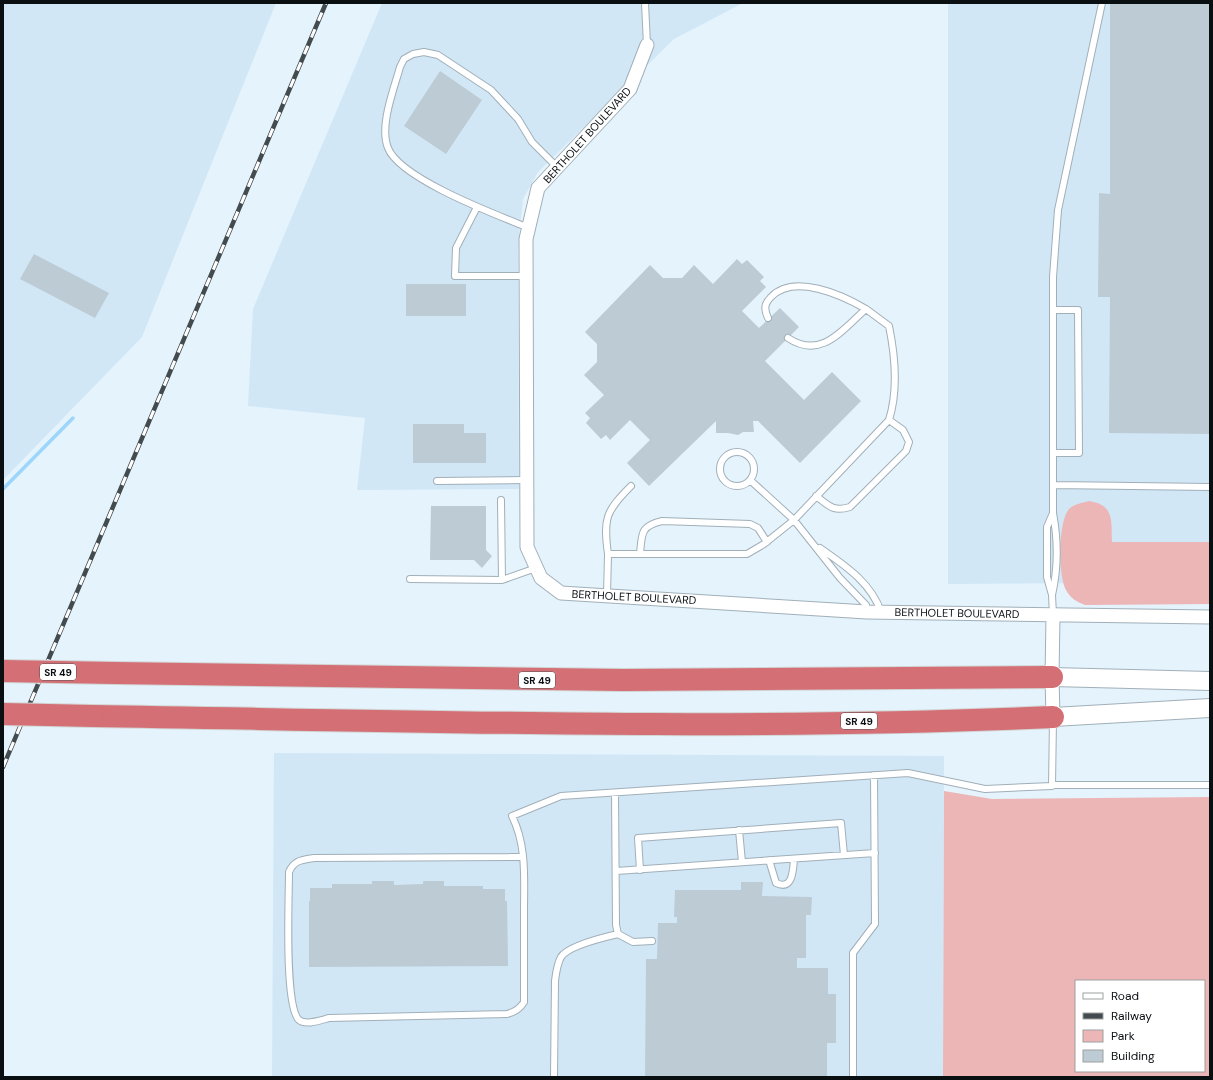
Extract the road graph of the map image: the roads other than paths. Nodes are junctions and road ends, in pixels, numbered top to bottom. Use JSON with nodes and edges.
{"nodes":[{"id":1,"x":645,"y":3,"type":"edge"},
{"id":2,"x":1102,"y":3,"type":"edge"},
{"id":3,"x":647,"y":46,"type":"joint"},
{"id":4,"x":558,"y":168,"type":"junction"},
{"id":5,"x":477,"y":207,"type":"junction"},
{"id":6,"x":529,"y":228,"type":"junction"},
{"id":7,"x":526,"y":276,"type":"junction"},
{"id":8,"x":866,"y":309,"type":"junction"},
{"id":9,"x":1054,"y":310,"type":"junction"},
{"id":10,"x":768,"y":318,"type":"dead end"},
{"id":11,"x":788,"y":338,"type":"dead end"},
{"id":12,"x":889,"y":420,"type":"junction"},
{"id":13,"x":1054,"y":453,"type":"junction"},
{"id":14,"x":527,"y":480,"type":"junction"},
{"id":15,"x":750,"y":480,"type":"junction"},
{"id":16,"x":437,"y":481,"type":"dead end"},
{"id":17,"x":1054,"y":485,"type":"junction"},
{"id":18,"x":631,"y":486,"type":"dead end"},
{"id":19,"x":1210,"y":487,"type":"edge"},
{"id":20,"x":816,"y":496,"type":"junction"},
{"id":21,"x":501,"y":500,"type":"dead end"},
{"id":22,"x":1053,"y":513,"type":"junction"},
{"id":23,"x":794,"y":520,"type":"junction"},
{"id":24,"x":767,"y":542,"type":"junction"},
{"id":25,"x":815,"y":544,"type":"junction"},
{"id":26,"x":608,"y":554,"type":"junction"},
{"id":27,"x":640,"y":554,"type":"junction"},
{"id":28,"x":536,"y":568,"type":"junction"},
{"id":29,"x":410,"y":579,"type":"dead end"},
{"id":30,"x":502,"y":580,"type":"junction"},
{"id":31,"x":607,"y":595,"type":"junction"},
{"id":32,"x":1052,"y":596,"type":"junction"},
{"id":33,"x":867,"y":612,"type":"junction"},
{"id":34,"x":881,"y":612,"type":"junction"},
{"id":35,"x":1053,"y":616,"type":"junction"},
{"id":36,"x":1210,"y":617,"type":"edge"},
{"id":37,"x":3,"y":671,"type":"edge"},
{"id":38,"x":1052,"y":677,"type":"junction"},
{"id":39,"x":1210,"y":682,"type":"edge"},
{"id":40,"x":1210,"y":708,"type":"edge"},
{"id":41,"x":3,"y":714,"type":"edge"},
{"id":42,"x":1053,"y":717,"type":"junction"},
{"id":43,"x":874,"y":775,"type":"junction"},
{"id":44,"x":1052,"y":785,"type":"junction"},
{"id":45,"x":1210,"y":785,"type":"edge"},
{"id":46,"x":615,"y":793,"type":"junction"},
{"id":47,"x":739,"y":830,"type":"junction"},
{"id":48,"x":875,"y":853,"type":"junction"},
{"id":49,"x":844,"y":855,"type":"junction"},
{"id":50,"x":524,"y":858,"type":"junction"},
{"id":51,"x":794,"y":859,"type":"junction"},
{"id":52,"x":769,"y":860,"type":"junction"},
{"id":53,"x":742,"y":862,"type":"junction"},
{"id":54,"x":640,"y":870,"type":"junction"},
{"id":55,"x":616,"y":872,"type":"junction"},
{"id":56,"x":618,"y":934,"type":"junction"},
{"id":57,"x":652,"y":941,"type":"dead end"},
{"id":58,"x":554,"y":1077,"type":"edge"},
{"id":59,"x":853,"y":1077,"type":"edge"}],
"edges":[{"from":1,"to":3,"type":"lane"},
{"from":2,"to":9,"type":"lane"},
{"from":3,"to":4,"type":"street","name":"BERTHOLET BOULEVARD"},
{"from":4,"to":5,"type":"lane"},
{"from":4,"to":6,"type":"street","name":"BERTHOLET BOULEVARD"},
{"from":5,"to":6,"type":"lane"},
{"from":5,"to":7,"type":"lane"},
{"from":6,"to":7,"type":"street","name":"BERTHOLET BOULEVARD"},
{"from":7,"to":14,"type":"street","name":"BERTHOLET BOULEVARD"},
{"from":8,"to":10,"type":"lane"},
{"from":8,"to":11,"type":"lane"},
{"from":8,"to":12,"type":"lane"},
{"from":9,"to":13,"type":"lane"},
{"from":9,"to":13,"type":"lane"},
{"from":12,"to":20,"type":"lane"},
{"from":12,"to":20,"type":"lane"},
{"from":13,"to":17,"type":"lane"},
{"from":14,"to":16,"type":"lane"},
{"from":14,"to":28,"type":"street","name":"BERTHOLET BOULEVARD"},
{"from":15,"to":15,"type":"lane"},
{"from":15,"to":23,"type":"lane"},
{"from":17,"to":19,"type":"lane"},
{"from":17,"to":22,"type":"lane"},
{"from":18,"to":26,"type":"lane"},
{"from":20,"to":23,"type":"lane"},
{"from":21,"to":30,"type":"lane"},
{"from":22,"to":32,"type":"lane"},
{"from":22,"to":32,"type":"lane"},
{"from":23,"to":24,"type":"lane"},
{"from":23,"to":25,"type":"lane"},
{"from":24,"to":27,"type":"lane"},
{"from":24,"to":27,"type":"lane"},
{"from":25,"to":33,"type":"lane"},
{"from":25,"to":34,"type":"lane"},
{"from":26,"to":27,"type":"lane"},
{"from":26,"to":31,"type":"lane"},
{"from":28,"to":30,"type":"lane"},
{"from":28,"to":31,"type":"street","name":"BERTHOLET BOULEVARD"},
{"from":29,"to":30,"type":"lane"},
{"from":31,"to":33,"type":"street","name":"BERTHOLET BOULEVARD"},
{"from":32,"to":35,"type":"lane"},
{"from":33,"to":34,"type":"street","name":"BERTHOLET BOULEVARD"},
{"from":34,"to":35,"type":"street","name":"BERTHOLET BOULEVARD"},
{"from":35,"to":36,"type":"street","name":"BERTHOLET BOULEVARD"},
{"from":35,"to":38,"type":"street"},
{"from":37,"to":38,"type":"highway","number":"SR 49","bridge":true},
{"from":38,"to":39,"type":"main road","number":"SR 49"},
{"from":38,"to":42,"type":"street"},
{"from":40,"to":42,"type":"main road","number":"SR 49"},
{"from":41,"to":42,"type":"highway","number":"SR 49","bridge":true},
{"from":42,"to":44,"type":"lane"},
{"from":43,"to":44,"type":"lane"},
{"from":43,"to":46,"type":"lane"},
{"from":43,"to":48,"type":"lane"},
{"from":44,"to":45,"type":"lane"},
{"from":46,"to":50,"type":"lane"},
{"from":46,"to":55,"type":"lane"},
{"from":47,"to":49,"type":"lane"},
{"from":47,"to":53,"type":"lane"},
{"from":47,"to":54,"type":"lane"},
{"from":48,"to":49,"type":"lane"},
{"from":48,"to":59,"type":"lane"},
{"from":49,"to":51,"type":"lane"},
{"from":50,"to":50,"type":"lane"},
{"from":51,"to":52,"type":"lane"},
{"from":51,"to":52,"type":"lane"},
{"from":52,"to":53,"type":"lane"},
{"from":53,"to":54,"type":"lane"},
{"from":54,"to":55,"type":"lane"},
{"from":55,"to":56,"type":"lane"},
{"from":56,"to":57,"type":"lane"},
{"from":56,"to":58,"type":"lane"}]}
